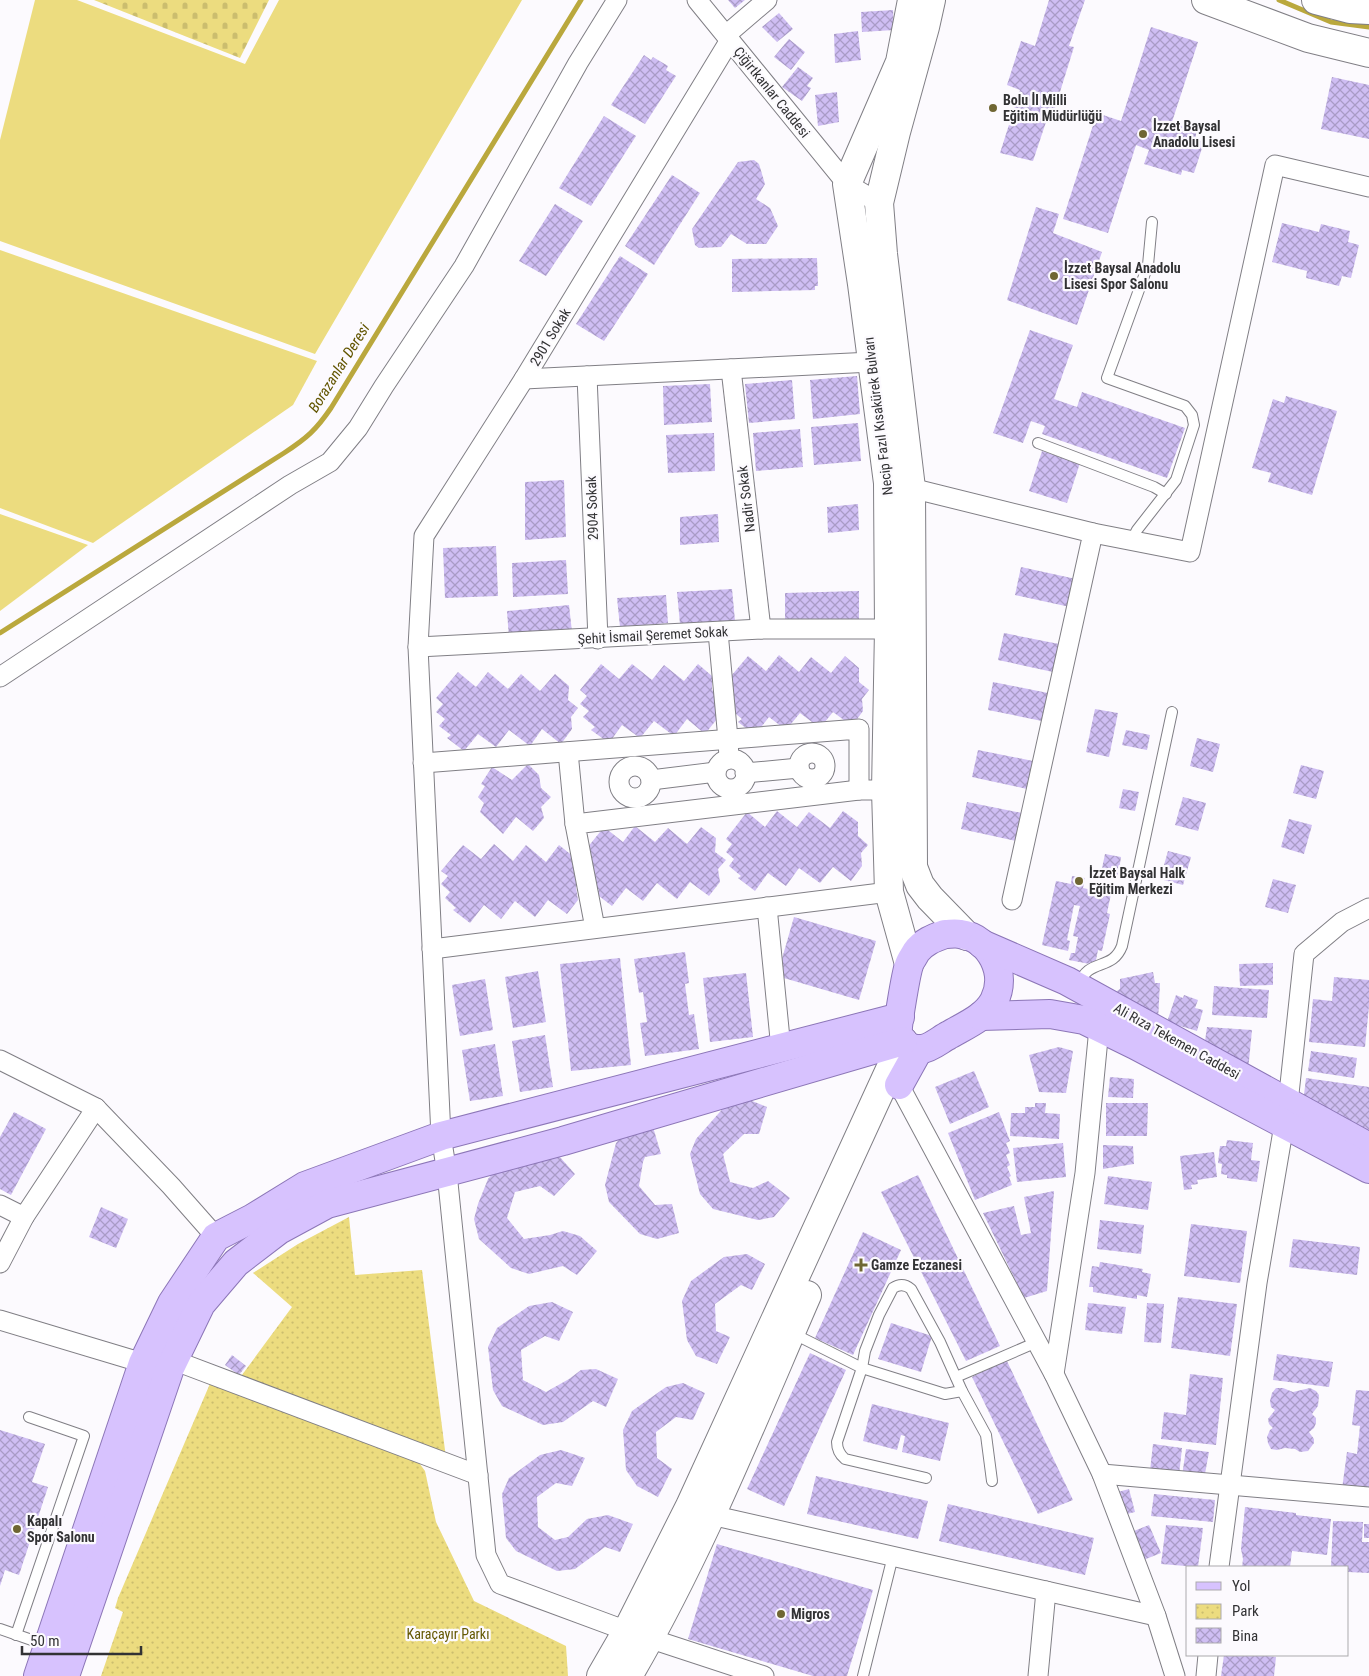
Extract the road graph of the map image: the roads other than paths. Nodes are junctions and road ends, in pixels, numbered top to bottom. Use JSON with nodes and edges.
{"nodes":[{"id":1,"x":617,"y":0,"type":"edge"},
{"id":2,"x":697,"y":0,"type":"edge"},
{"id":3,"x":767,"y":0,"type":"edge"},
{"id":4,"x":912,"y":0,"type":"edge"},
{"id":5,"x":931,"y":0,"type":"edge"},
{"id":6,"x":1206,"y":0,"type":"edge"},
{"id":7,"x":1316,"y":0,"type":"edge"},
{"id":8,"x":1369,"y":10,"type":"edge"},
{"id":9,"x":728,"y":38,"type":"junction"},
{"id":10,"x":1369,"y":53,"type":"edge"},
{"id":11,"x":847,"y":184,"type":"junction"},
{"id":12,"x":1369,"y":187,"type":"edge"},
{"id":13,"x":879,"y":203,"type":"junction"},
{"id":14,"x":1152,"y":222,"type":"dead end"},
{"id":15,"x":872,"y":362,"type":"junction"},
{"id":16,"x":731,"y":369,"type":"junction"},
{"id":17,"x":587,"y":376,"type":"junction"},
{"id":18,"x":524,"y":380,"type":"junction"},
{"id":19,"x":1038,"y":443,"type":"dead end"},
{"id":20,"x":911,"y":488,"type":"junction"},
{"id":21,"x":1166,"y":494,"type":"junction"},
{"id":22,"x":1093,"y":533,"type":"junction"},
{"id":23,"x":1132,"y":540,"type":"junction"},
{"id":24,"x":761,"y":629,"type":"junction"},
{"id":25,"x":889,"y":629,"type":"junction"},
{"id":26,"x":718,"y":632,"type":"junction"},
{"id":27,"x":598,"y":639,"type":"junction"},
{"id":28,"x":418,"y":647,"type":"junction"},
{"id":29,"x":0,"y":677,"type":"edge"},
{"id":30,"x":1172,"y":712,"type":"dead end"},
{"id":31,"x":806,"y":733,"type":"junction"},
{"id":32,"x":728,"y":739,"type":"junction"},
{"id":33,"x":641,"y":746,"type":"junction"},
{"id":34,"x":568,"y":752,"type":"junction"},
{"id":35,"x":424,"y":763,"type":"junction"},
{"id":36,"x":637,"y":766,"type":"junction"},
{"id":37,"x":722,"y":766,"type":"junction"},
{"id":38,"x":746,"y":773,"type":"junction"},
{"id":39,"x":807,"y":774,"type":"junction"},
{"id":40,"x":651,"y":780,"type":"junction"},
{"id":41,"x":859,"y":790,"type":"junction"},
{"id":42,"x":886,"y":790,"type":"junction"},
{"id":43,"x":731,"y":797,"type":"junction"},
{"id":44,"x":640,"y":807,"type":"junction"},
{"id":45,"x":576,"y":824,"type":"junction"},
{"id":46,"x":889,"y":892,"type":"junction"},
{"id":47,"x":1012,"y":900,"type":"dead end"},
{"id":48,"x":767,"y":907,"type":"junction"},
{"id":49,"x":1369,"y":908,"type":"edge"},
{"id":50,"x":595,"y":928,"type":"junction"},
{"id":51,"x":974,"y":940,"type":"junction"},
{"id":52,"x":432,"y":949,"type":"junction"},
{"id":53,"x":909,"y":964,"type":"junction"},
{"id":54,"x":1078,"y":987,"type":"junction"},
{"id":55,"x":981,"y":1016,"type":"junction"},
{"id":56,"x":1099,"y":1028,"type":"junction"},
{"id":57,"x":907,"y":1036,"type":"junction"},
{"id":58,"x":781,"y":1048,"type":"junction"},
{"id":59,"x":0,"y":1060,"type":"edge"},
{"id":60,"x":899,"y":1085,"type":"junction"},
{"id":61,"x":96,"y":1108,"type":"junction"},
{"id":62,"x":1286,"y":1114,"type":"junction"},
{"id":63,"x":441,"y":1136,"type":"junction"},
{"id":64,"x":1369,"y":1147,"type":"edge"},
{"id":65,"x":1369,"y":1169,"type":"edge"},
{"id":66,"x":447,"y":1173,"type":"junction"},
{"id":67,"x":0,"y":1205,"type":"edge"},
{"id":68,"x":24,"y":1217,"type":"junction"},
{"id":69,"x":216,"y":1237,"type":"junction"},
{"id":70,"x":0,"y":1263,"type":"edge"},
{"id":71,"x":0,"y":1320,"type":"edge"},
{"id":72,"x":782,"y":1329,"type":"junction"},
{"id":73,"x":1037,"y":1342,"type":"junction"},
{"id":74,"x":173,"y":1360,"type":"junction"},
{"id":75,"x":143,"y":1363,"type":"junction"},
{"id":76,"x":862,"y":1368,"type":"junction"},
{"id":77,"x":1054,"y":1374,"type":"junction"},
{"id":78,"x":956,"y":1377,"type":"junction"},
{"id":79,"x":962,"y":1391,"type":"junction"},
{"id":80,"x":29,"y":1417,"type":"dead end"},
{"id":81,"x":1102,"y":1474,"type":"junction"},
{"id":82,"x":478,"y":1475,"type":"junction"},
{"id":83,"x":926,"y":1478,"type":"dead end"},
{"id":84,"x":992,"y":1482,"type":"dead end"},
{"id":85,"x":1229,"y":1484,"type":"junction"},
{"id":86,"x":1369,"y":1497,"type":"edge"},
{"id":87,"x":712,"y":1515,"type":"junction"},
{"id":88,"x":893,"y":1556,"type":"junction"},
{"id":89,"x":1219,"y":1566,"type":"edge"},
{"id":90,"x":1046,"y":1591,"type":"junction"},
{"id":91,"x":1156,"y":1616,"type":"junction"},
{"id":92,"x":0,"y":1629,"type":"edge"},
{"id":93,"x":16,"y":1635,"type":"junction"},
{"id":94,"x":638,"y":1635,"type":"junction"},
{"id":95,"x":48,"y":1646,"type":"junction"},
{"id":96,"x":1208,"y":1656,"type":"edge"},
{"id":97,"x":38,"y":1676,"type":"edge"},
{"id":98,"x":65,"y":1676,"type":"edge"},
{"id":99,"x":602,"y":1676,"type":"edge"},
{"id":100,"x":628,"y":1676,"type":"edge"},
{"id":101,"x":764,"y":1676,"type":"edge"},
{"id":102,"x":864,"y":1676,"type":"edge"},
{"id":103,"x":1038,"y":1676,"type":"edge"},
{"id":104,"x":1176,"y":1676,"type":"edge"},
{"id":105,"x":1206,"y":1676,"type":"edge"}],
"edges":[{"from":1,"to":29,"type":"street"},
{"from":2,"to":9,"type":"street","name":"Çiğirtkanlar Caddesi"},
{"from":3,"to":9,"type":"street","name":"2901 Sokak"},
{"from":4,"to":11,"type":"main road"},
{"from":5,"to":13,"type":"main road","name":"Necip Fazıl Kısakürek Bulvarı"},
{"from":6,"to":10,"type":"main road"},
{"from":7,"to":8,"type":"main road"},
{"from":9,"to":11,"type":"street","name":"Çiğirtkanlar Caddesi"},
{"from":9,"to":18,"type":"street","name":"2901 Sokak"},
{"from":11,"to":13,"type":"street"},
{"from":11,"to":15,"type":"main road","name":"Necip Fazıl Kısakürek Bulvarı"},
{"from":12,"to":23,"type":"street"},
{"from":13,"to":20,"type":"main road","name":"Necip Fazıl Kısakürek Bulvarı"},
{"from":14,"to":21,"type":"lane"},
{"from":15,"to":16,"type":"street"},
{"from":15,"to":25,"type":"main road","name":"Necip Fazıl Kısakürek Bulvarı"},
{"from":16,"to":17,"type":"street"},
{"from":16,"to":24,"type":"street","name":"Nadir Sokak"},
{"from":17,"to":18,"type":"street"},
{"from":17,"to":27,"type":"street","name":"2904 Sokak"},
{"from":18,"to":28,"type":"street","name":"2901 Sokak"},
{"from":19,"to":21,"type":"lane"},
{"from":20,"to":22,"type":"street"},
{"from":20,"to":51,"type":"main road","name":"Necip Fazıl Kısakürek Bulvarı"},
{"from":21,"to":23,"type":"lane"},
{"from":22,"to":23,"type":"street"},
{"from":22,"to":47,"type":"street"},
{"from":24,"to":25,"type":"street","name":"Şehit İsmail Şeremet Sokak"},
{"from":24,"to":26,"type":"street","name":"Şehit İsmail Şeremet Sokak"},
{"from":25,"to":42,"type":"main road","name":"Necip Fazıl Kısakürek Bulvarı"},
{"from":26,"to":27,"type":"street","name":"Şehit İsmail Şeremet Sokak"},
{"from":26,"to":32,"type":"street"},
{"from":27,"to":28,"type":"street","name":"Şehit İsmail Şeremet Sokak"},
{"from":28,"to":35,"type":"street","name":"2901 Sokak"},
{"from":30,"to":54,"type":"lane"},
{"from":31,"to":32,"type":"street"},
{"from":31,"to":39,"type":"street"},
{"from":31,"to":41,"type":"street"},
{"from":32,"to":33,"type":"street"},
{"from":32,"to":37,"type":"street"},
{"from":33,"to":34,"type":"street"},
{"from":33,"to":36,"type":"street"},
{"from":34,"to":35,"type":"street"},
{"from":34,"to":45,"type":"street"},
{"from":35,"to":52,"type":"street","name":"2901 Sokak"},
{"from":36,"to":40,"type":"street"},
{"from":36,"to":44,"type":"street"},
{"from":37,"to":38,"type":"street"},
{"from":37,"to":40,"type":"street"},
{"from":37,"to":43,"type":"street"},
{"from":38,"to":39,"type":"street"},
{"from":38,"to":43,"type":"street"},
{"from":39,"to":41,"type":"street"},
{"from":39,"to":43,"type":"street"},
{"from":40,"to":44,"type":"street"},
{"from":41,"to":42,"type":"street"},
{"from":42,"to":46,"type":"main road","name":"Necip Fazıl Kısakürek Bulvarı"},
{"from":43,"to":44,"type":"street"},
{"from":44,"to":45,"type":"street"},
{"from":45,"to":50,"type":"street"},
{"from":46,"to":48,"type":"street"},
{"from":46,"to":53,"type":"main road","name":"Necip Fazıl Kısakürek Bulvarı"},
{"from":48,"to":50,"type":"street"},
{"from":48,"to":58,"type":"street"},
{"from":49,"to":62,"type":"street"},
{"from":50,"to":52,"type":"street"},
{"from":51,"to":53,"type":"main road"},
{"from":51,"to":54,"type":"main road","name":"Ali Rıza Tekemen Caddesi"},
{"from":51,"to":55,"type":"main road"},
{"from":52,"to":63,"type":"street","name":"2901 Sokak"},
{"from":53,"to":57,"type":"main road"},
{"from":54,"to":62,"type":"main road","name":"Ali Rıza Tekemen Caddesi"},
{"from":55,"to":56,"type":"main road","name":"Ali Rıza Tekemen Caddesi"},
{"from":55,"to":57,"type":"main road"},
{"from":56,"to":62,"type":"main road","name":"Ali Rıza Tekemen Caddesi"},
{"from":56,"to":77,"type":"street"},
{"from":57,"to":58,"type":"main road"},
{"from":57,"to":60,"type":"main road"},
{"from":57,"to":66,"type":"main road"},
{"from":57,"to":72,"type":"main road"},
{"from":58,"to":63,"type":"main road"},
{"from":59,"to":61,"type":"street"},
{"from":60,"to":72,"type":"main road"},
{"from":60,"to":73,"type":"street"},
{"from":61,"to":68,"type":"street"},
{"from":61,"to":69,"type":"street"},
{"from":62,"to":64,"type":"main road","name":"Ali Rıza Tekemen Caddesi"},
{"from":62,"to":65,"type":"main road","name":"Ali Rıza Tekemen Caddesi"},
{"from":62,"to":85,"type":"street"},
{"from":63,"to":66,"type":"street","name":"2901 Sokak"},
{"from":63,"to":69,"type":"main road"},
{"from":66,"to":74,"type":"main road"},
{"from":66,"to":82,"type":"street","name":"2901 Sokak"},
{"from":67,"to":68,"type":"street"},
{"from":68,"to":70,"type":"street"},
{"from":69,"to":75,"type":"main road"},
{"from":71,"to":75,"type":"street"},
{"from":72,"to":76,"type":"lane"},
{"from":72,"to":87,"type":"main road"},
{"from":72,"to":94,"type":"main road"},
{"from":73,"to":77,"type":"street"},
{"from":73,"to":78,"type":"lane"},
{"from":74,"to":82,"type":"street"},
{"from":74,"to":98,"type":"main road"},
{"from":75,"to":95,"type":"main road"},
{"from":76,"to":78,"type":"lane"},
{"from":76,"to":79,"type":"lane"},
{"from":76,"to":83,"type":"lane"},
{"from":77,"to":81,"type":"street"},
{"from":78,"to":79,"type":"lane"},
{"from":79,"to":84,"type":"lane"},
{"from":80,"to":93,"type":"lane"},
{"from":81,"to":85,"type":"street"},
{"from":81,"to":91,"type":"street"},
{"from":82,"to":94,"type":"street","name":"2901 Sokak"},
{"from":85,"to":86,"type":"street"},
{"from":85,"to":89,"type":"street"},
{"from":87,"to":88,"type":"street"},
{"from":87,"to":94,"type":"main road"},
{"from":88,"to":90,"type":"street"},
{"from":88,"to":102,"type":"lane"},
{"from":90,"to":91,"type":"street"},
{"from":90,"to":103,"type":"street"},
{"from":91,"to":104,"type":"street"},
{"from":92,"to":93,"type":"lane"},
{"from":93,"to":95,"type":"lane"},
{"from":94,"to":99,"type":"main road"},
{"from":94,"to":100,"type":"main road"},
{"from":94,"to":101,"type":"street","name":"2901 Sokak"},
{"from":95,"to":97,"type":"main road"},
{"from":96,"to":105,"type":"street"}]}
